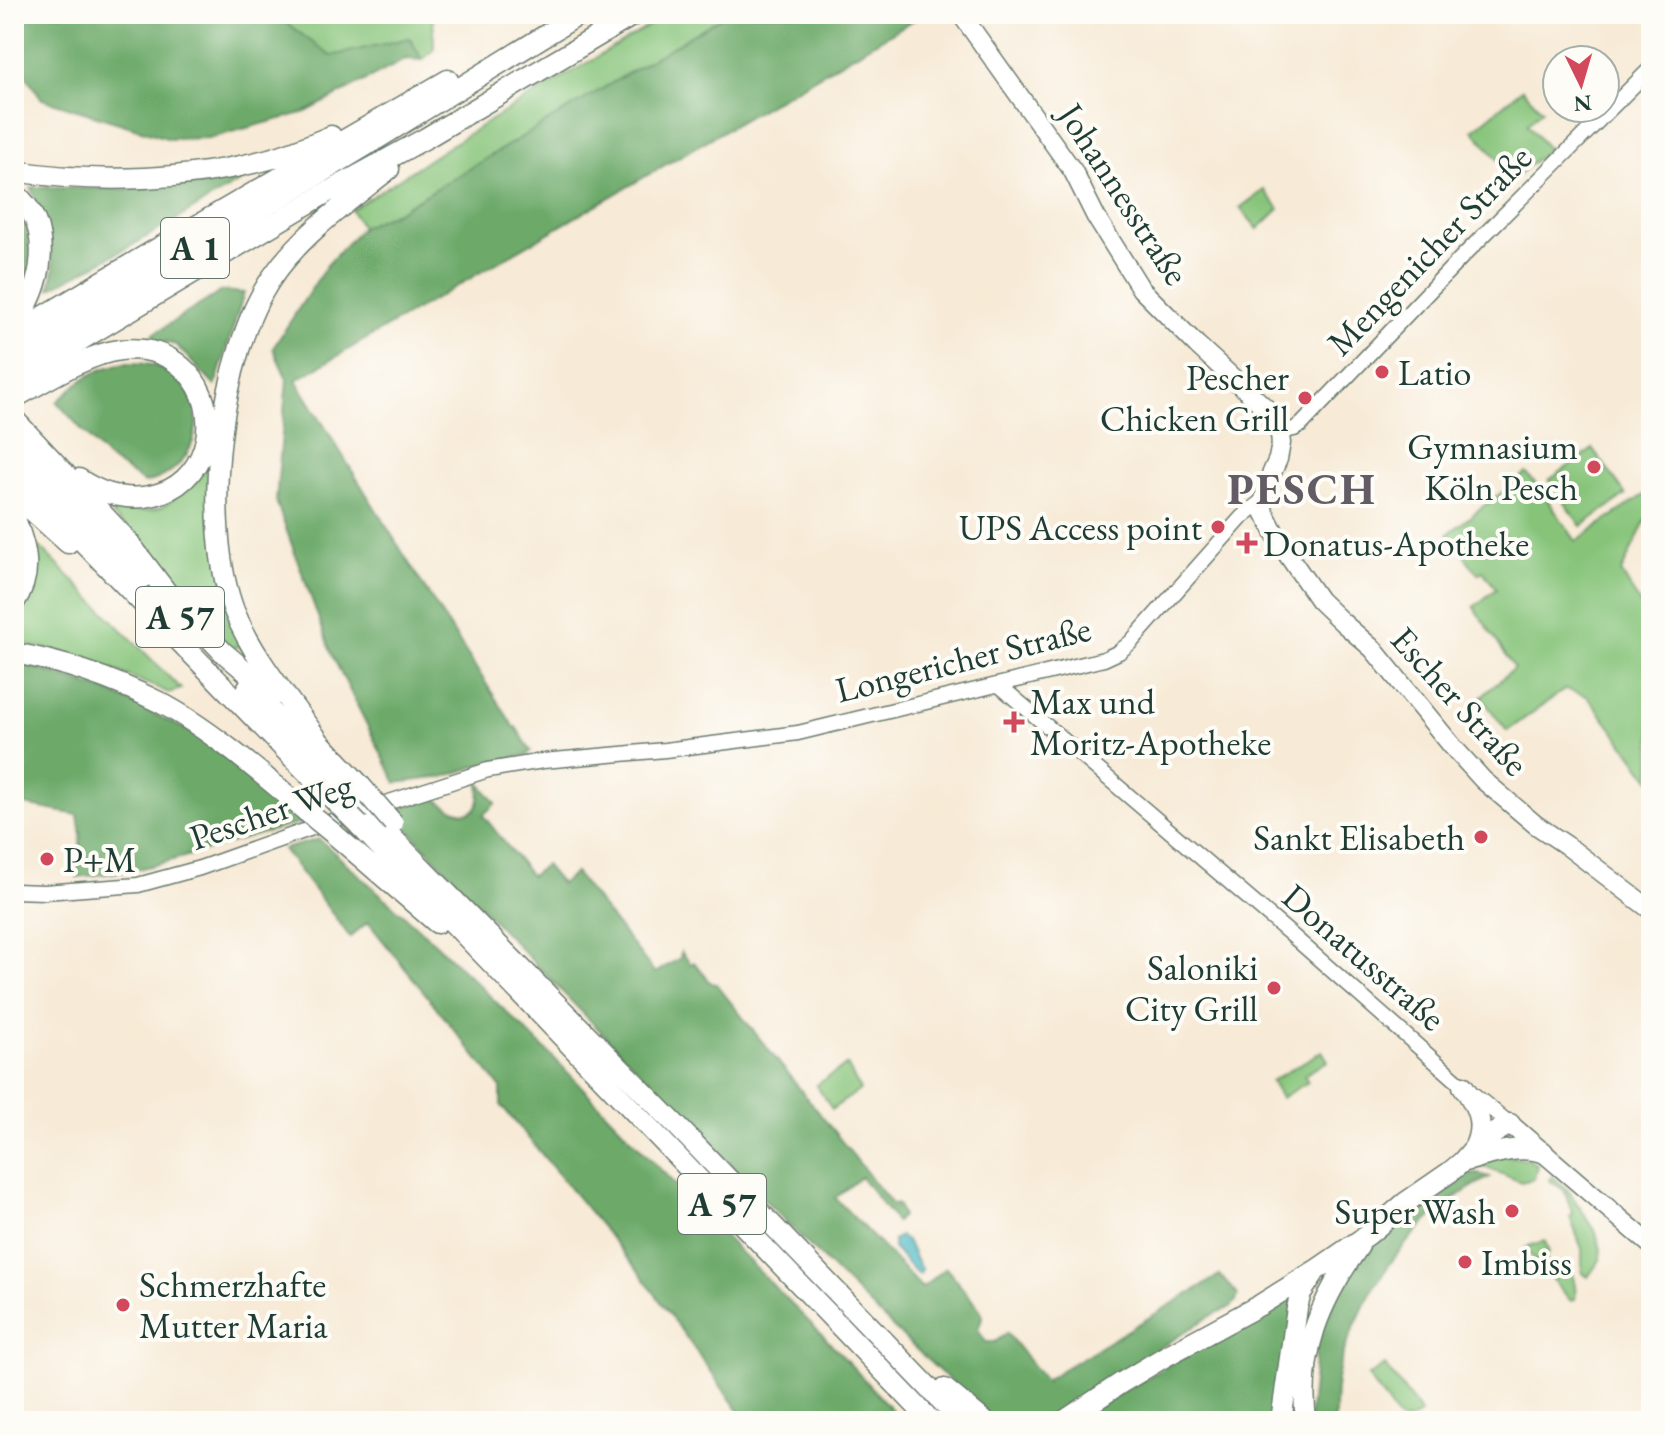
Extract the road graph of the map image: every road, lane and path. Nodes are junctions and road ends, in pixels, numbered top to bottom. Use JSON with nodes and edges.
{"nodes":[{"id":1,"x":563,"y":14,"type":"edge"},
{"id":2,"x":580,"y":14,"type":"edge"},
{"id":3,"x":635,"y":14,"type":"edge"},
{"id":4,"x":961,"y":14,"type":"edge"},
{"id":5,"x":1651,"y":68,"type":"edge"},
{"id":6,"x":419,"y":97,"type":"junction"},
{"id":7,"x":426,"y":138,"type":"junction"},
{"id":8,"x":14,"y":171,"type":"edge"},
{"id":9,"x":14,"y":193,"type":"edge"},
{"id":10,"x":159,"y":294,"type":"junction"},
{"id":11,"x":14,"y":324,"type":"edge"},
{"id":12,"x":14,"y":334,"type":"edge"},
{"id":13,"x":14,"y":357,"type":"edge"},
{"id":14,"x":14,"y":380,"type":"edge"},
{"id":15,"x":14,"y":398,"type":"edge"},
{"id":16,"x":14,"y":419,"type":"edge"},
{"id":17,"x":1280,"y":432,"type":"junction"},
{"id":18,"x":14,"y":447,"type":"edge"},
{"id":19,"x":47,"y":452,"type":"junction"},
{"id":20,"x":14,"y":471,"type":"edge"},
{"id":21,"x":14,"y":494,"type":"edge"},
{"id":22,"x":1263,"y":500,"type":"junction"},
{"id":23,"x":14,"y":515,"type":"edge"},
{"id":24,"x":14,"y":603,"type":"edge"},
{"id":25,"x":168,"y":629,"type":"junction"},
{"id":26,"x":14,"y":653,"type":"edge"},
{"id":27,"x":999,"y":685,"type":"junction"},
{"id":28,"x":318,"y":740,"type":"junction"},
{"id":29,"x":543,"y":761,"type":"joint"},
{"id":30,"x":344,"y":789,"type":"junction"},
{"id":31,"x":376,"y":823,"type":"junction"},
{"id":32,"x":14,"y":891,"type":"edge"},
{"id":33,"x":1651,"y":910,"type":"edge"},
{"id":34,"x":513,"y":987,"type":"junction"},
{"id":35,"x":1463,"y":1086,"type":"junction"},
{"id":36,"x":1510,"y":1124,"type":"junction"},
{"id":37,"x":1543,"y":1152,"type":"junction"},
{"id":38,"x":1468,"y":1155,"type":"junction"},
{"id":39,"x":1369,"y":1234,"type":"junction"},
{"id":40,"x":1651,"y":1245,"type":"edge"},
{"id":41,"x":1318,"y":1269,"type":"junction"},
{"id":42,"x":859,"y":1317,"type":"junction"},
{"id":43,"x":931,"y":1421,"type":"edge"},
{"id":44,"x":961,"y":1421,"type":"edge"},
{"id":45,"x":984,"y":1421,"type":"edge"},
{"id":46,"x":1064,"y":1421,"type":"edge"},
{"id":47,"x":1281,"y":1421,"type":"edge"},
{"id":48,"x":1306,"y":1421,"type":"edge"}],
"edges":[{"from":1,"to":6,"type":"highway"},
{"from":2,"to":13,"type":"highway","number":"A 1"},
{"from":3,"to":7,"type":"highway","number":"A 1"},
{"from":4,"to":17,"type":"main road","name":"Johannesstraße"},
{"from":5,"to":17,"type":"street","name":"Mengenicher Straße"},
{"from":6,"to":8,"type":"highway"},
{"from":6,"to":12,"type":"highway"},
{"from":7,"to":10,"type":"highway","number":"A 1"},
{"from":7,"to":28,"type":"highway"},
{"from":9,"to":11,"type":"highway"},
{"from":10,"to":14,"type":"highway","number":"A 1"},
{"from":10,"to":15,"type":"highway"},
{"from":15,"to":19,"type":"highway"},
{"from":16,"to":19,"type":"highway"},
{"from":17,"to":22,"type":"main road","name":"Longericher Straße"},
{"from":18,"to":30,"type":"highway","number":"A 57"},
{"from":19,"to":28,"type":"highway"},
{"from":20,"to":25,"type":"highway","number":"A 57"},
{"from":21,"to":25,"type":"highway"},
{"from":22,"to":27,"type":"street","name":"Longericher Straße"},
{"from":22,"to":33,"type":"main road","name":"Escher Straße"},
{"from":23,"to":24,"type":"highway"},
{"from":25,"to":30,"type":"highway","number":"A 57"},
{"from":26,"to":34,"type":"highway","bridge":true},
{"from":27,"to":29,"type":"street","name":"Longericher Straße"},
{"from":27,"to":35,"type":"street","name":"Donatusstraße"},
{"from":28,"to":30,"type":"highway"},
{"from":29,"to":32,"type":"street","name":"Pescher Weg"},
{"from":30,"to":31,"type":"highway","bridge":true},
{"from":30,"to":31,"type":"highway","number":"A 57","bridge":true},
{"from":31,"to":34,"type":"highway","number":"A 57"},
{"from":31,"to":42,"type":"highway","number":"A 57"},
{"from":34,"to":43,"type":"highway","number":"A 57"},
{"from":35,"to":36,"type":"street","name":"Donatusstraße"},
{"from":35,"to":38,"type":"highway"},
{"from":36,"to":37,"type":"main road","name":"Donatusstraße"},
{"from":36,"to":38,"type":"highway"},
{"from":37,"to":38,"type":"highway"},
{"from":37,"to":40,"type":"main road","name":"Donatusstraße"},
{"from":38,"to":39,"type":"highway"},
{"from":39,"to":41,"type":"highway"},
{"from":39,"to":48,"type":"highway"},
{"from":41,"to":46,"type":"highway"},
{"from":41,"to":47,"type":"highway"},
{"from":42,"to":44,"type":"highway","number":"A 57"},
{"from":42,"to":45,"type":"highway"}]}
